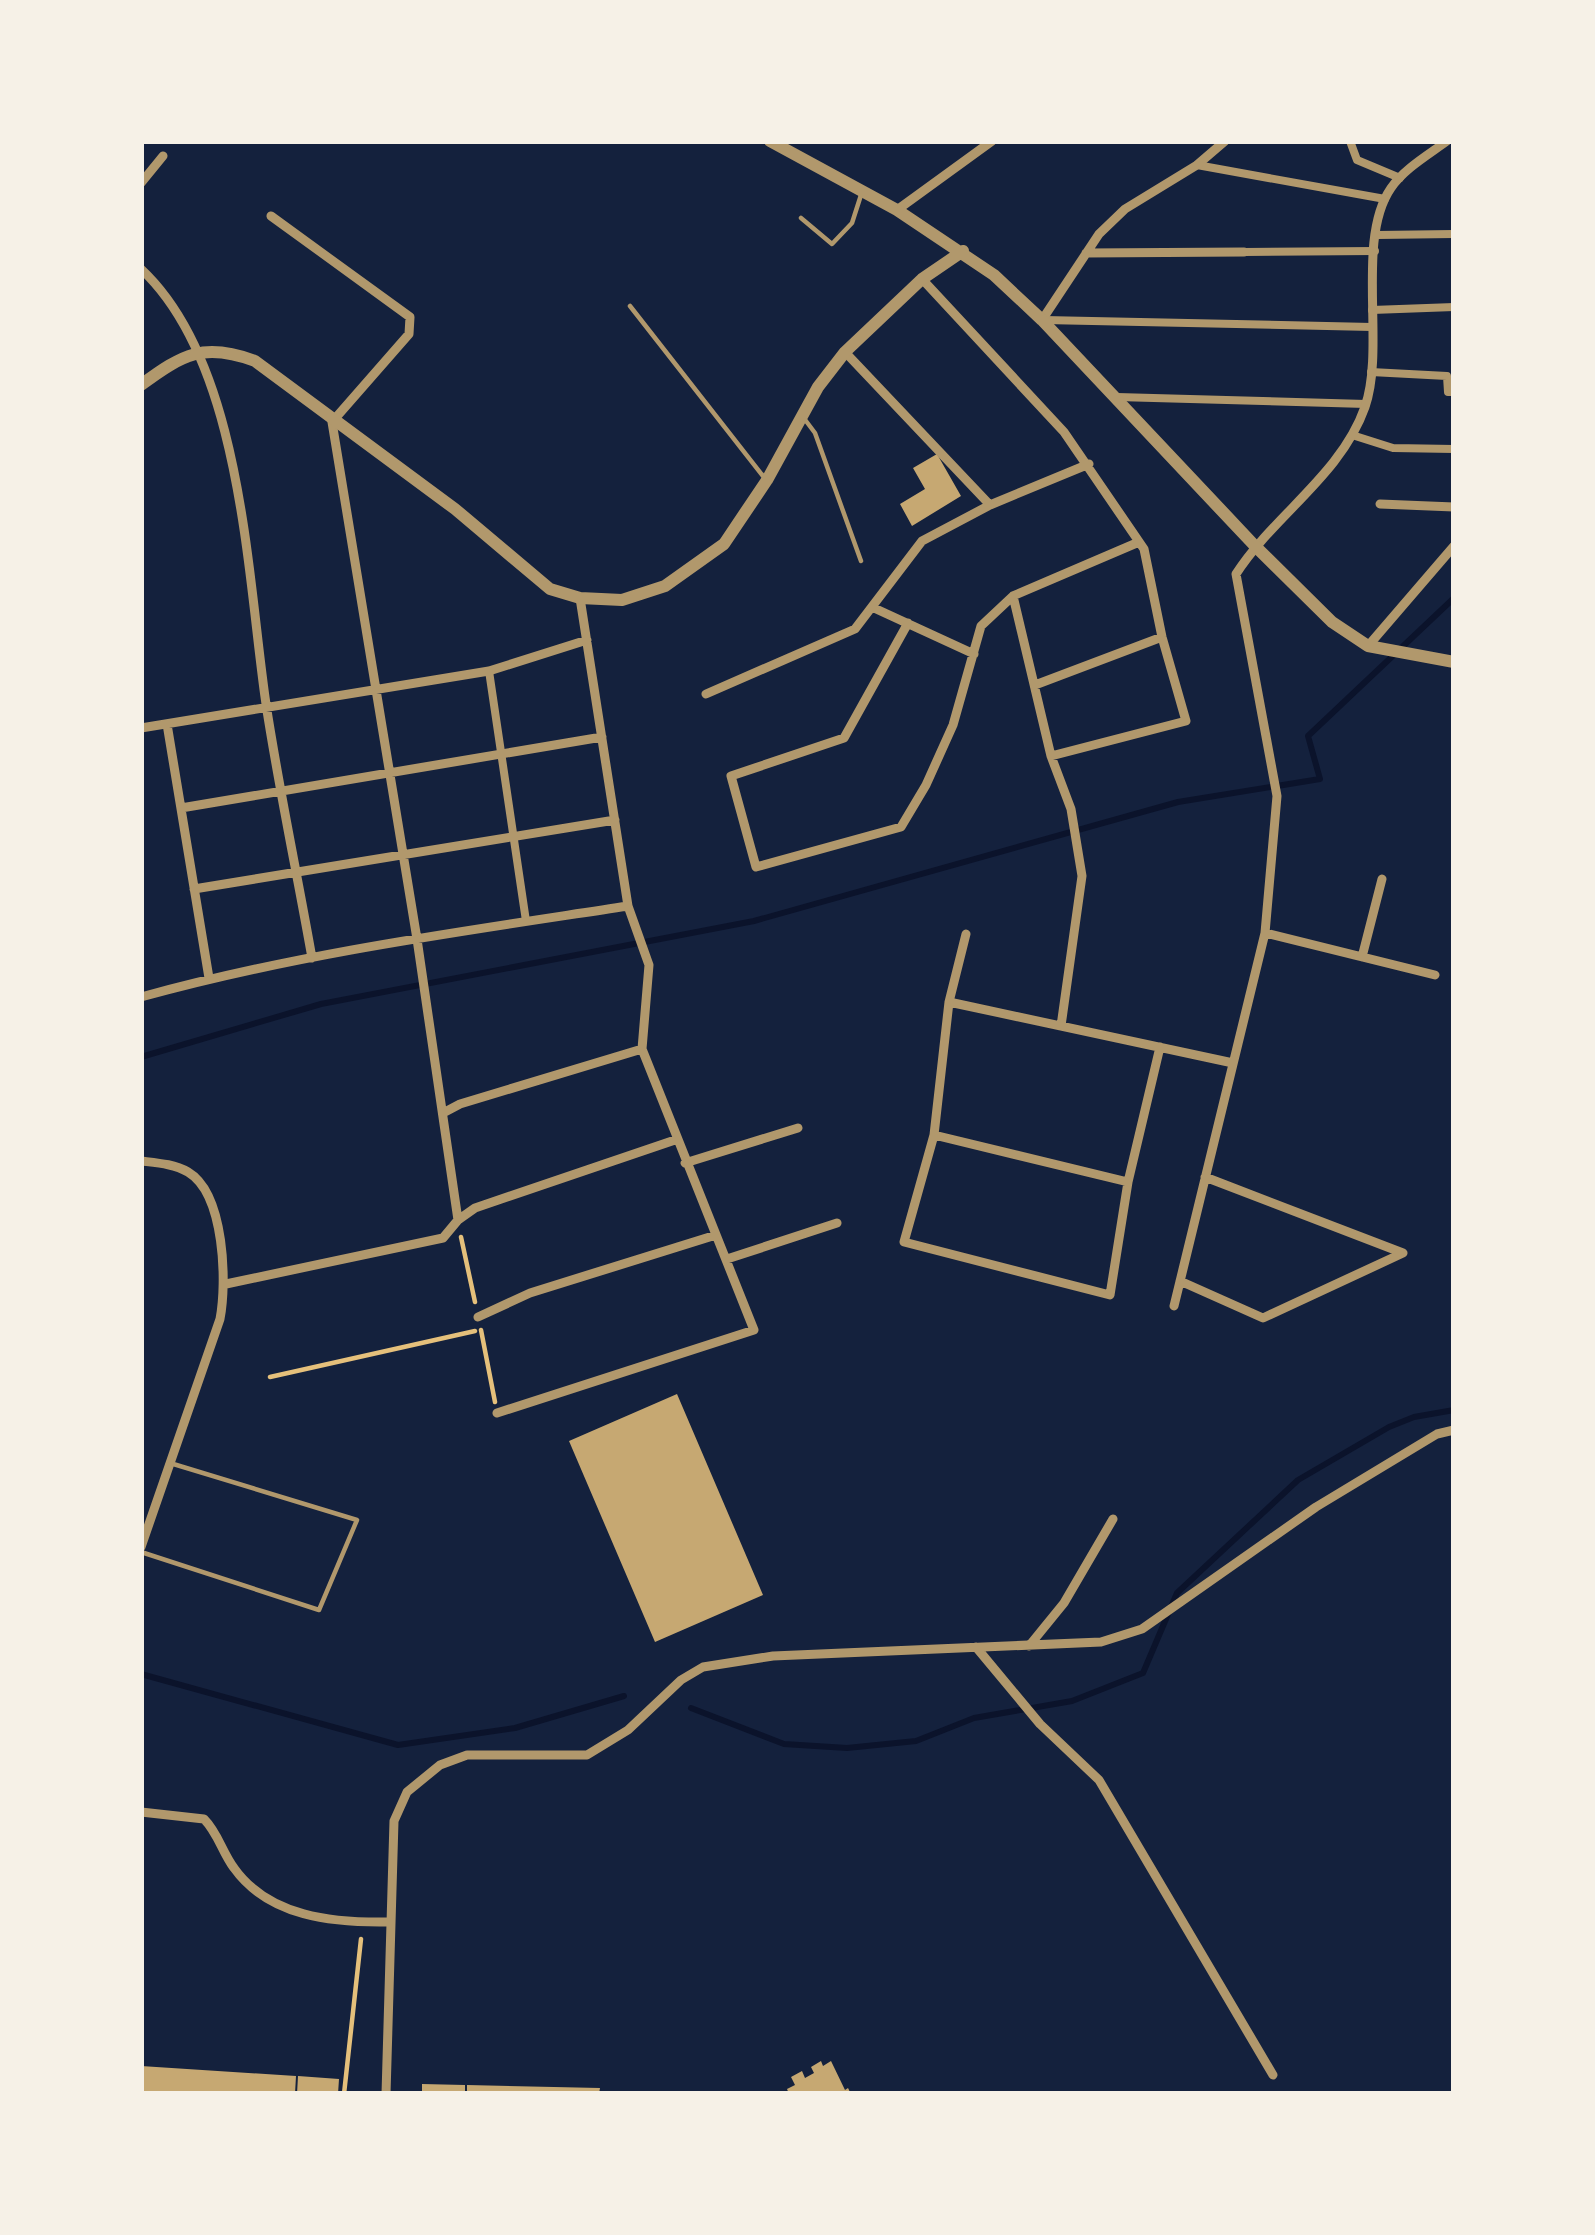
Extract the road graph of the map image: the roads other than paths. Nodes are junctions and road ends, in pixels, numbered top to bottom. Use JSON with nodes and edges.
{"nodes":[{"id":1,"x":770,"y":141,"type":"edge"},
{"id":2,"x":992,"y":141,"type":"edge"},
{"id":3,"x":1225,"y":141,"type":"edge"},
{"id":4,"x":1350,"y":141,"type":"edge"},
{"id":5,"x":1447,"y":141,"type":"edge"},
{"id":6,"x":163,"y":156,"type":"dead end"},
{"id":7,"x":1197,"y":165,"type":"junction"},
{"id":8,"x":1400,"y":178,"type":"junction"},
{"id":9,"x":141,"y":183,"type":"edge"},
{"id":10,"x":863,"y":190,"type":"junction"},
{"id":11,"x":1385,"y":199,"type":"junction"},
{"id":12,"x":897,"y":210,"type":"junction"},
{"id":13,"x":271,"y":216,"type":"dead end"},
{"id":14,"x":801,"y":218,"type":"dead end"},
{"id":15,"x":1454,"y":234,"type":"edge"},
{"id":16,"x":1378,"y":235,"type":"junction"},
{"id":17,"x":963,"y":251,"type":"junction"},
{"id":18,"x":1376,"y":251,"type":"junction"},
{"id":19,"x":1086,"y":253,"type":"junction"},
{"id":20,"x":1244,"y":253,"type":"joint"},
{"id":21,"x":141,"y":269,"type":"edge"},
{"id":22,"x":922,"y":280,"type":"junction"},
{"id":23,"x":630,"y":306,"type":"dead end"},
{"id":24,"x":1454,"y":307,"type":"edge"},
{"id":25,"x":1372,"y":310,"type":"junction"},
{"id":26,"x":1042,"y":320,"type":"junction"},
{"id":27,"x":1372,"y":327,"type":"junction"},
{"id":28,"x":199,"y":352,"type":"junction"},
{"id":29,"x":845,"y":352,"type":"junction"},
{"id":30,"x":1371,"y":372,"type":"junction"},
{"id":31,"x":141,"y":385,"type":"edge"},
{"id":32,"x":1454,"y":392,"type":"edge"},
{"id":33,"x":1115,"y":397,"type":"junction"},
{"id":34,"x":1367,"y":404,"type":"junction"},
{"id":35,"x":803,"y":416,"type":"junction"},
{"id":36,"x":332,"y":422,"type":"junction"},
{"id":37,"x":1352,"y":435,"type":"junction"},
{"id":38,"x":1454,"y":449,"type":"edge"},
{"id":39,"x":1088,"y":464,"type":"junction"},
{"id":40,"x":767,"y":480,"type":"junction"},
{"id":41,"x":1380,"y":504,"type":"dead end"},
{"id":42,"x":990,"y":506,"type":"junction"},
{"id":43,"x":1454,"y":507,"type":"edge"},
{"id":44,"x":1139,"y":542,"type":"junction"},
{"id":45,"x":1254,"y":545,"type":"junction"},
{"id":46,"x":1454,"y":545,"type":"edge"},
{"id":47,"x":861,"y":561,"type":"dead end"},
{"id":48,"x":1013,"y":596,"type":"junction"},
{"id":49,"x":580,"y":598,"type":"junction"},
{"id":50,"x":874,"y":608,"type":"junction"},
{"id":51,"x":908,"y":623,"type":"junction"},
{"id":52,"x":1162,"y":637,"type":"junction"},
{"id":53,"x":586,"y":640,"type":"junction"},
{"id":54,"x":1368,"y":646,"type":"junction"},
{"id":55,"x":974,"y":654,"type":"junction"},
{"id":56,"x":1454,"y":662,"type":"edge"},
{"id":57,"x":489,"y":671,"type":"junction"},
{"id":58,"x":1035,"y":685,"type":"junction"},
{"id":59,"x":377,"y":690,"type":"junction"},
{"id":60,"x":706,"y":694,"type":"dead end"},
{"id":61,"x":267,"y":708,"type":"junction"},
{"id":62,"x":167,"y":724,"type":"junction"},
{"id":63,"x":141,"y":728,"type":"edge"},
{"id":64,"x":602,"y":737,"type":"junction"},
{"id":65,"x":501,"y":754,"type":"junction"},
{"id":66,"x":1051,"y":756,"type":"junction"},
{"id":67,"x":390,"y":773,"type":"junction"},
{"id":68,"x":282,"y":791,"type":"junction"},
{"id":69,"x":181,"y":808,"type":"junction"},
{"id":70,"x":615,"y":820,"type":"junction"},
{"id":71,"x":513,"y":836,"type":"junction"},
{"id":72,"x":404,"y":855,"type":"junction"},
{"id":73,"x":296,"y":872,"type":"junction"},
{"id":74,"x":1382,"y":879,"type":"dead end"},
{"id":75,"x":194,"y":889,"type":"junction"},
{"id":76,"x":628,"y":906,"type":"junction"},
{"id":77,"x":526,"y":921,"type":"junction"},
{"id":78,"x":1265,"y":933,"type":"junction"},
{"id":79,"x":966,"y":934,"type":"dead end"},
{"id":80,"x":417,"y":939,"type":"junction"},
{"id":81,"x":1362,"y":957,"type":"junction"},
{"id":82,"x":312,"y":958,"type":"junction"},
{"id":83,"x":1435,"y":975,"type":"dead end"},
{"id":84,"x":208,"y":978,"type":"junction"},
{"id":85,"x":141,"y":997,"type":"edge"},
{"id":86,"x":949,"y":1002,"type":"junction"},
{"id":87,"x":1061,"y":1026,"type":"junction"},
{"id":88,"x":1160,"y":1047,"type":"junction"},
{"id":89,"x":642,"y":1049,"type":"junction"},
{"id":90,"x":1233,"y":1063,"type":"junction"},
{"id":91,"x":443,"y":1113,"type":"junction"},
{"id":92,"x":798,"y":1128,"type":"dead end"},
{"id":93,"x":934,"y":1135,"type":"junction"},
{"id":94,"x":675,"y":1139,"type":"junction"},
{"id":95,"x":141,"y":1161,"type":"edge"},
{"id":96,"x":685,"y":1162,"type":"junction"},
{"id":97,"x":1205,"y":1177,"type":"junction"},
{"id":98,"x":1128,"y":1182,"type":"junction"},
{"id":99,"x":458,"y":1220,"type":"junction"},
{"id":100,"x":837,"y":1223,"type":"dead end"},
{"id":101,"x":716,"y":1235,"type":"junction"},
{"id":102,"x":727,"y":1259,"type":"junction"},
{"id":103,"x":1180,"y":1281,"type":"junction"},
{"id":104,"x":226,"y":1284,"type":"junction"},
{"id":105,"x":1174,"y":1306,"type":"dead end"},
{"id":106,"x":478,"y":1316,"type":"dead end"},
{"id":107,"x":497,"y":1413,"type":"dead end"},
{"id":108,"x":1454,"y":1430,"type":"edge"},
{"id":109,"x":170,"y":1463,"type":"junction"},
{"id":110,"x":1113,"y":1519,"type":"dead end"},
{"id":111,"x":141,"y":1549,"type":"edge"},
{"id":112,"x":976,"y":1646,"type":"junction"},
{"id":113,"x":1029,"y":1646,"type":"junction"},
{"id":114,"x":141,"y":1812,"type":"edge"},
{"id":115,"x":389,"y":1922,"type":"junction"},
{"id":116,"x":1273,"y":2074,"type":"dead end"},
{"id":117,"x":386,"y":2094,"type":"edge"}],
"edges":[{"from":1,"to":10,"type":"street"},
{"from":2,"to":12,"type":"street"},
{"from":3,"to":7,"type":"street"},
{"from":4,"to":8,"type":"street"},
{"from":5,"to":8,"type":"street"},
{"from":6,"to":9,"type":"street"},
{"from":7,"to":11,"type":"street"},
{"from":7,"to":19,"type":"street"},
{"from":8,"to":11,"type":"street"},
{"from":10,"to":12,"type":"street"},
{"from":10,"to":14,"type":"lane"},
{"from":11,"to":16,"type":"street"},
{"from":12,"to":17,"type":"street"},
{"from":13,"to":36,"type":"street"},
{"from":15,"to":16,"type":"street"},
{"from":16,"to":18,"type":"street"},
{"from":17,"to":22,"type":"street"},
{"from":17,"to":26,"type":"street"},
{"from":18,"to":20,"type":"street"},
{"from":18,"to":25,"type":"street"},
{"from":19,"to":20,"type":"street"},
{"from":19,"to":26,"type":"street"},
{"from":21,"to":28,"type":"street"},
{"from":22,"to":29,"type":"street"},
{"from":22,"to":39,"type":"street"},
{"from":23,"to":40,"type":"lane"},
{"from":24,"to":25,"type":"street"},
{"from":25,"to":27,"type":"street"},
{"from":26,"to":27,"type":"street"},
{"from":26,"to":33,"type":"street"},
{"from":27,"to":30,"type":"street"},
{"from":28,"to":31,"type":"street"},
{"from":28,"to":36,"type":"street"},
{"from":28,"to":61,"type":"street"},
{"from":29,"to":35,"type":"street"},
{"from":29,"to":42,"type":"street"},
{"from":30,"to":32,"type":"street"},
{"from":30,"to":34,"type":"street"},
{"from":33,"to":34,"type":"street"},
{"from":33,"to":45,"type":"street"},
{"from":34,"to":37,"type":"street"},
{"from":35,"to":40,"type":"street"},
{"from":35,"to":47,"type":"lane"},
{"from":36,"to":49,"type":"street"},
{"from":36,"to":59,"type":"street"},
{"from":37,"to":38,"type":"street"},
{"from":37,"to":45,"type":"street"},
{"from":39,"to":42,"type":"street"},
{"from":39,"to":44,"type":"street"},
{"from":40,"to":49,"type":"street"},
{"from":41,"to":43,"type":"street"},
{"from":42,"to":50,"type":"street"},
{"from":44,"to":48,"type":"street"},
{"from":44,"to":52,"type":"street"},
{"from":45,"to":54,"type":"street"},
{"from":45,"to":78,"type":"street"},
{"from":46,"to":54,"type":"street"},
{"from":48,"to":55,"type":"street"},
{"from":48,"to":58,"type":"street"},
{"from":49,"to":53,"type":"street"},
{"from":50,"to":51,"type":"street"},
{"from":50,"to":60,"type":"street"},
{"from":51,"to":55,"type":"street"},
{"from":51,"to":55,"type":"street"},
{"from":52,"to":58,"type":"street"},
{"from":52,"to":66,"type":"street"},
{"from":53,"to":57,"type":"street"},
{"from":53,"to":64,"type":"street"},
{"from":54,"to":56,"type":"street"},
{"from":57,"to":59,"type":"street"},
{"from":57,"to":65,"type":"street"},
{"from":58,"to":66,"type":"street"},
{"from":59,"to":61,"type":"street"},
{"from":59,"to":67,"type":"street"},
{"from":61,"to":62,"type":"street"},
{"from":61,"to":68,"type":"street"},
{"from":62,"to":63,"type":"street"},
{"from":62,"to":69,"type":"street"},
{"from":64,"to":65,"type":"street"},
{"from":64,"to":70,"type":"street"},
{"from":65,"to":67,"type":"street"},
{"from":65,"to":71,"type":"street"},
{"from":66,"to":87,"type":"street"},
{"from":67,"to":68,"type":"street"},
{"from":67,"to":72,"type":"street"},
{"from":68,"to":69,"type":"street"},
{"from":68,"to":73,"type":"street"},
{"from":69,"to":75,"type":"street"},
{"from":70,"to":71,"type":"street"},
{"from":70,"to":76,"type":"street"},
{"from":71,"to":72,"type":"street"},
{"from":71,"to":77,"type":"street"},
{"from":72,"to":73,"type":"street"},
{"from":72,"to":80,"type":"street"},
{"from":73,"to":75,"type":"street"},
{"from":73,"to":82,"type":"street"},
{"from":74,"to":81,"type":"street"},
{"from":75,"to":84,"type":"street"},
{"from":76,"to":77,"type":"street"},
{"from":76,"to":89,"type":"street"},
{"from":77,"to":80,"type":"street"},
{"from":78,"to":81,"type":"street"},
{"from":78,"to":90,"type":"street"},
{"from":79,"to":86,"type":"street"},
{"from":80,"to":82,"type":"street"},
{"from":80,"to":91,"type":"street"},
{"from":81,"to":83,"type":"street"},
{"from":82,"to":84,"type":"street"},
{"from":84,"to":85,"type":"street"},
{"from":86,"to":87,"type":"street"},
{"from":86,"to":93,"type":"street"},
{"from":87,"to":88,"type":"street"},
{"from":88,"to":90,"type":"street"},
{"from":88,"to":98,"type":"street"},
{"from":89,"to":91,"type":"street"},
{"from":89,"to":94,"type":"street"},
{"from":90,"to":97,"type":"street"},
{"from":91,"to":99,"type":"street"},
{"from":92,"to":96,"type":"street"},
{"from":93,"to":98,"type":"street"},
{"from":93,"to":98,"type":"street"},
{"from":94,"to":96,"type":"street"},
{"from":94,"to":99,"type":"street"},
{"from":95,"to":104,"type":"street"},
{"from":96,"to":101,"type":"street"},
{"from":97,"to":103,"type":"street"},
{"from":97,"to":103,"type":"street"},
{"from":99,"to":104,"type":"street"},
{"from":100,"to":102,"type":"street"},
{"from":101,"to":102,"type":"street"},
{"from":101,"to":106,"type":"street"},
{"from":102,"to":107,"type":"street"},
{"from":103,"to":105,"type":"street"},
{"from":104,"to":109,"type":"street"},
{"from":108,"to":113,"type":"street"},
{"from":109,"to":111,"type":"street"},
{"from":109,"to":111,"type":"lane"},
{"from":110,"to":113,"type":"street"},
{"from":112,"to":113,"type":"street"},
{"from":112,"to":115,"type":"street"},
{"from":112,"to":116,"type":"street"},
{"from":114,"to":115,"type":"street"},
{"from":115,"to":117,"type":"street"}]}
